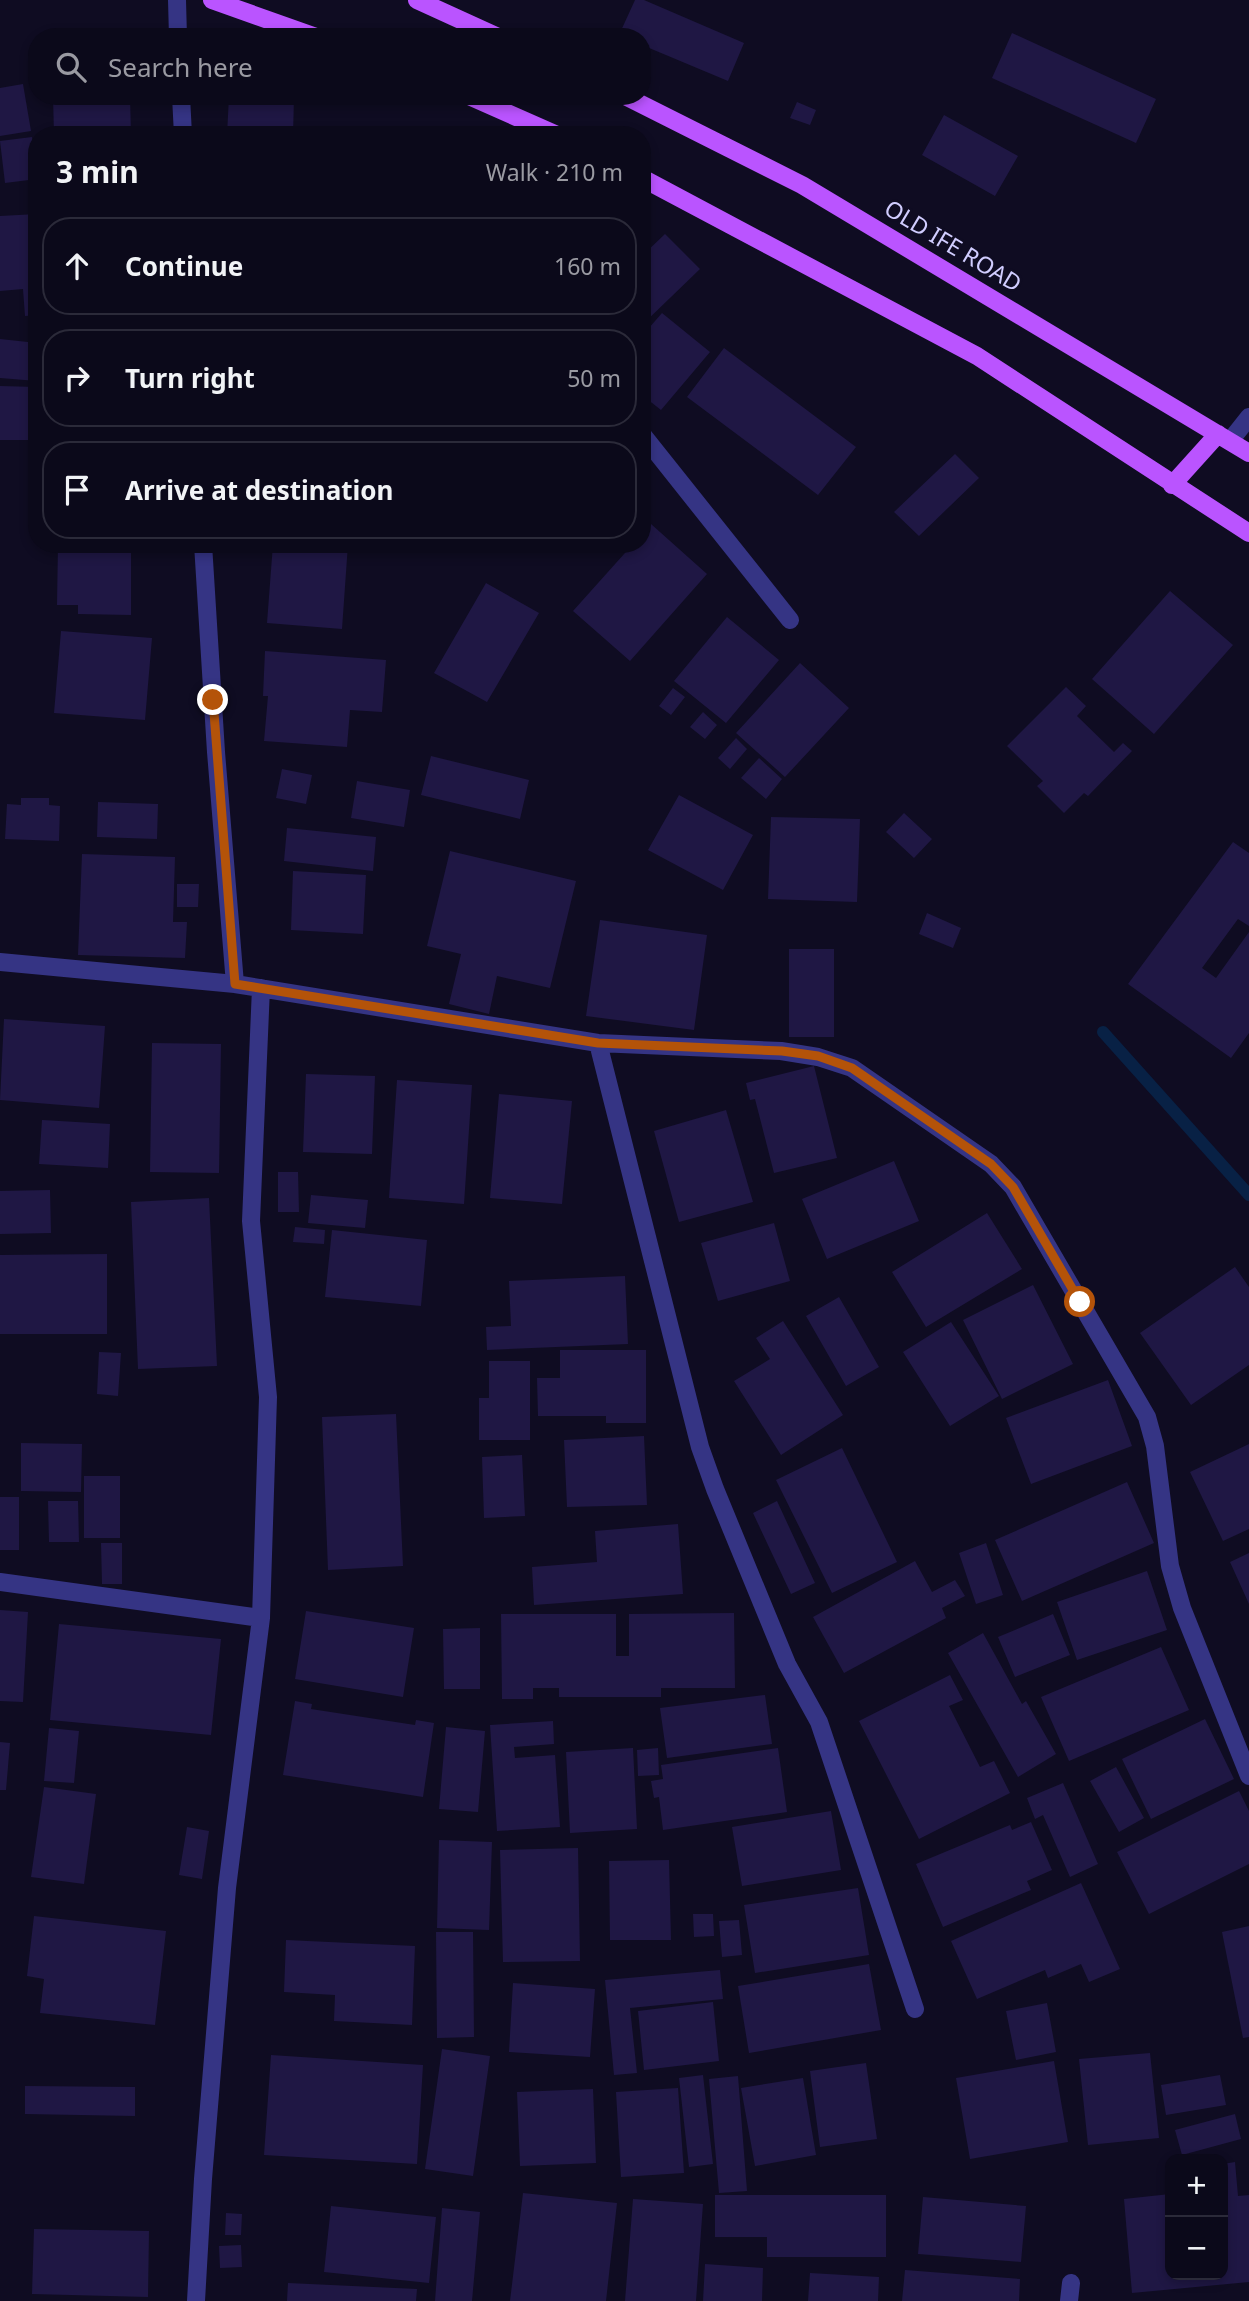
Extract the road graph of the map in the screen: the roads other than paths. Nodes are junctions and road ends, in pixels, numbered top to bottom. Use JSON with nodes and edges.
{"nodes":[{"id":1,"x":177,"y":0,"type":"edge"},
{"id":2,"x":212,"y":0,"type":"edge"},
{"id":3,"x":418,"y":0,"type":"edge"},
{"id":4,"x":178,"y":28,"type":"edge"},
{"id":5,"x":291,"y":28,"type":"edge"},
{"id":6,"x":479,"y":28,"type":"edge"},
{"id":7,"x":181,"y":105,"type":"edge"},
{"id":8,"x":489,"y":105,"type":"edge"},
{"id":9,"x":643,"y":105,"type":"edge"},
{"id":10,"x":183,"y":126,"type":"edge"},
{"id":11,"x":537,"y":126,"type":"edge"},
{"id":12,"x":651,"y":183,"type":"edge"},
{"id":13,"x":1249,"y":417,"type":"edge"},
{"id":14,"x":1224,"y":438,"type":"junction"},
{"id":15,"x":651,"y":445,"type":"edge"},
{"id":16,"x":1249,"y":453,"type":"edge"},
{"id":17,"x":1172,"y":485,"type":"junction"},
{"id":18,"x":1249,"y":533,"type":"edge"},
{"id":19,"x":204,"y":553,"type":"edge"},
{"id":20,"x":790,"y":620,"type":"dead end"},
{"id":21,"x":0,"y":962,"type":"edge"},
{"id":22,"x":235,"y":984,"type":"junction"},
{"id":23,"x":261,"y":988,"type":"junction"},
{"id":24,"x":598,"y":1043,"type":"junction"},
{"id":25,"x":0,"y":1582,"type":"edge"},
{"id":26,"x":261,"y":1618,"type":"junction"},
{"id":27,"x":1249,"y":1776,"type":"edge"},
{"id":28,"x":915,"y":2009,"type":"dead end"},
{"id":29,"x":1071,"y":2283,"type":"dead end"},
{"id":30,"x":196,"y":2301,"type":"edge"},
{"id":31,"x":1069,"y":2301,"type":"edge"}],
"edges":[{"from":1,"to":4,"type":"street"},
{"from":2,"to":5,"type":"main road"},
{"from":3,"to":6,"type":"main road"},
{"from":7,"to":10,"type":"street"},
{"from":8,"to":11,"type":"main road"},
{"from":9,"to":14,"type":"main road","name":"OLD IFE ROAD"},
{"from":12,"to":17,"type":"main road"},
{"from":13,"to":14,"type":"street"},
{"from":14,"to":16,"type":"main road","name":"OLD IFE ROAD"},
{"from":14,"to":17,"type":"main road"},
{"from":15,"to":20,"type":"street"},
{"from":17,"to":18,"type":"main road"},
{"from":19,"to":22,"type":"street"},
{"from":21,"to":22,"type":"street"},
{"from":22,"to":23,"type":"street"},
{"from":23,"to":24,"type":"street"},
{"from":23,"to":26,"type":"street"},
{"from":24,"to":27,"type":"street"},
{"from":24,"to":28,"type":"street"},
{"from":25,"to":26,"type":"street"},
{"from":26,"to":30,"type":"street"},
{"from":29,"to":31,"type":"street"}]}
